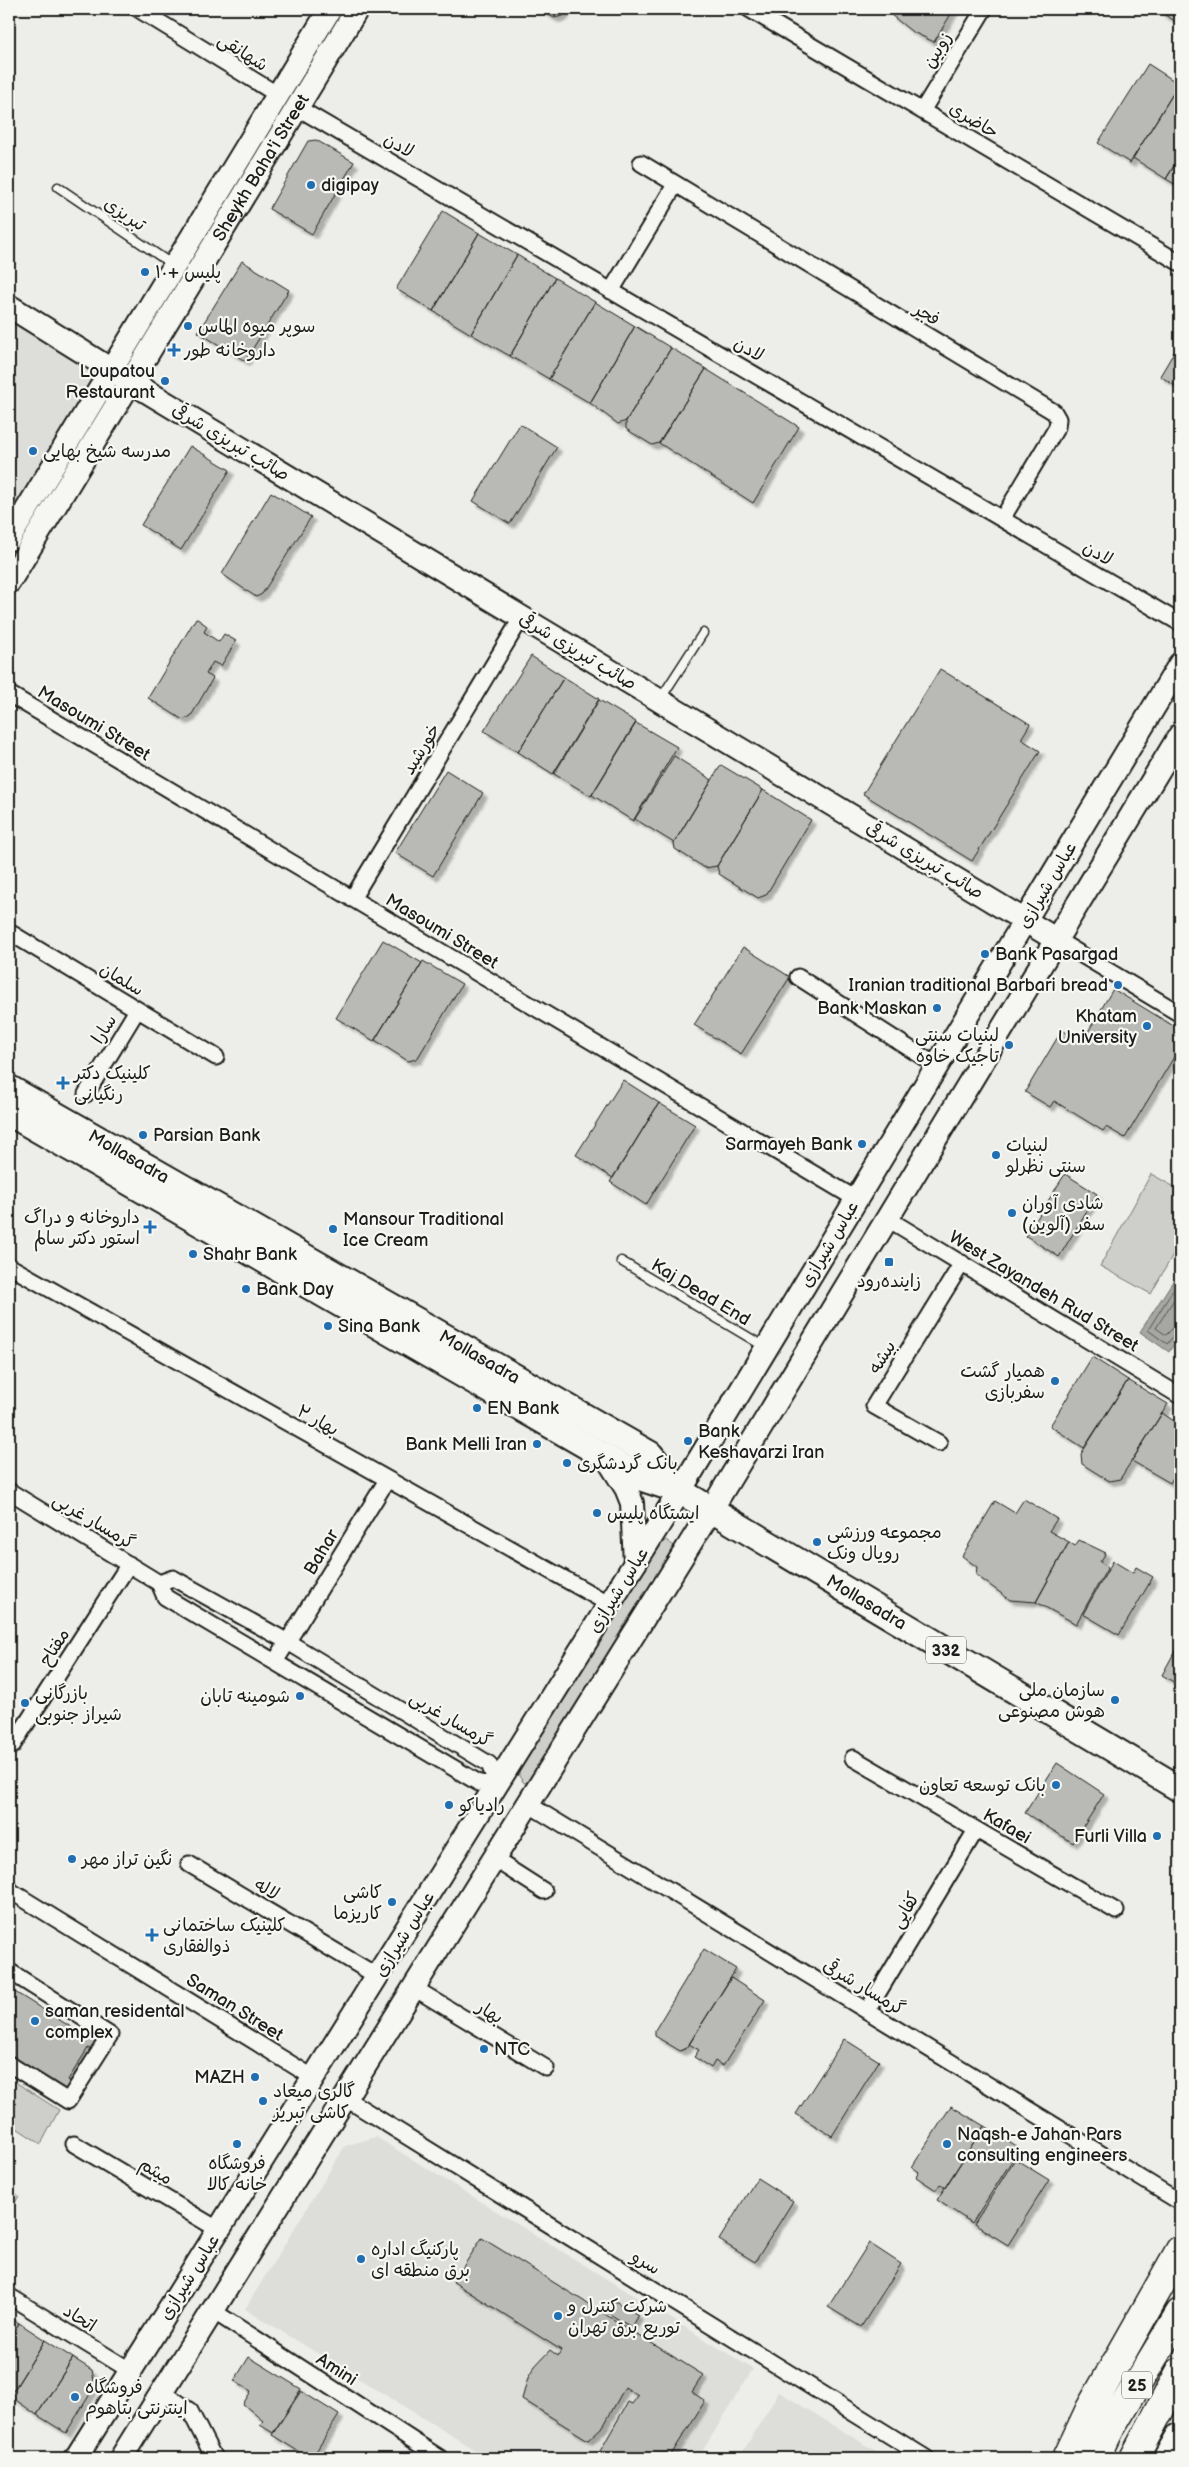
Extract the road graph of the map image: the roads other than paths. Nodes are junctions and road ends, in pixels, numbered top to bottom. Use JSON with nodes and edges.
{"nodes":[{"id":1,"x":138,"y":9,"type":"edge"},
{"id":2,"x":330,"y":9,"type":"edge"},
{"id":3,"x":357,"y":9,"type":"edge"},
{"id":4,"x":749,"y":9,"type":"edge"},
{"id":5,"x":984,"y":9,"type":"edge"},
{"id":6,"x":278,"y":95,"type":"junction"},
{"id":7,"x":298,"y":108,"type":"junction"},
{"id":8,"x":922,"y":111,"type":"junction"},
{"id":9,"x":641,"y":163,"type":"dead end"},
{"id":10,"x":675,"y":185,"type":"junction"},
{"id":11,"x":58,"y":187,"type":"dead end"},
{"id":12,"x":1180,"y":263,"type":"edge"},
{"id":13,"x":174,"y":266,"type":"junction"},
{"id":14,"x":612,"y":291,"type":"junction"},
{"id":15,"x":9,"y":306,"type":"edge"},
{"id":16,"x":112,"y":370,"type":"junction"},
{"id":17,"x":131,"y":382,"type":"junction"},
{"id":18,"x":1002,"y":519,"type":"junction"},
{"id":19,"x":9,"y":539,"type":"edge"},
{"id":20,"x":9,"y":582,"type":"edge"},
{"id":21,"x":522,"y":617,"type":"junction"},
{"id":22,"x":1180,"y":623,"type":"edge"},
{"id":23,"x":703,"y":633,"type":"dead end"},
{"id":24,"x":1180,"y":664,"type":"edge"},
{"id":25,"x":9,"y":694,"type":"edge"},
{"id":26,"x":660,"y":700,"type":"junction"},
{"id":27,"x":1180,"y":735,"type":"edge"},
{"id":28,"x":352,"y":899,"type":"junction"},
{"id":29,"x":1025,"y":920,"type":"junction"},
{"id":30,"x":9,"y":932,"type":"edge"},
{"id":31,"x":1057,"y":940,"type":"junction"},
{"id":32,"x":798,"y":977,"type":"dead end"},
{"id":33,"x":138,"y":1010,"type":"junction"},
{"id":34,"x":1180,"y":1014,"type":"edge"},
{"id":35,"x":216,"y":1056,"type":"dead end"},
{"id":36,"x":937,"y":1066,"type":"junction"},
{"id":37,"x":9,"y":1088,"type":"edge"},
{"id":38,"x":86,"y":1094,"type":"dead end"},
{"id":39,"x":9,"y":1113,"type":"edge"},
{"id":40,"x":856,"y":1199,"type":"junction"},
{"id":41,"x":888,"y":1219,"type":"junction"},
{"id":42,"x":621,"y":1261,"type":"dead end"},
{"id":43,"x":962,"y":1263,"type":"junction"},
{"id":44,"x":9,"y":1266,"type":"edge"},
{"id":45,"x":766,"y":1348,"type":"junction"},
{"id":46,"x":1180,"y":1396,"type":"edge"},
{"id":47,"x":939,"y":1443,"type":"dead end"},
{"id":48,"x":607,"y":1458,"type":"junction"},
{"id":49,"x":387,"y":1480,"type":"junction"},
{"id":50,"x":9,"y":1491,"type":"edge"},
{"id":51,"x":680,"y":1491,"type":"junction"},
{"id":52,"x":711,"y":1510,"type":"junction"},
{"id":53,"x":655,"y":1530,"type":"junction"},
{"id":54,"x":688,"y":1547,"type":"junction"},
{"id":55,"x":635,"y":1563,"type":"junction"},
{"id":56,"x":129,"y":1564,"type":"junction"},
{"id":57,"x":159,"y":1583,"type":"junction"},
{"id":58,"x":609,"y":1604,"type":"junction"},
{"id":59,"x":288,"y":1642,"type":"junction"},
{"id":60,"x":276,"y":1662,"type":"junction"},
{"id":61,"x":9,"y":1744,"type":"edge"},
{"id":62,"x":853,"y":1758,"type":"dead end"},
{"id":63,"x":497,"y":1785,"type":"junction"},
{"id":64,"x":1180,"y":1789,"type":"edge"},
{"id":65,"x":528,"y":1804,"type":"junction"},
{"id":66,"x":976,"y":1830,"type":"junction"},
{"id":67,"x":494,"y":1859,"type":"junction"},
{"id":68,"x":189,"y":1864,"type":"dead end"},
{"id":69,"x":9,"y":1890,"type":"edge"},
{"id":70,"x":544,"y":1891,"type":"dead end"},
{"id":71,"x":1116,"y":1911,"type":"dead end"},
{"id":72,"x":9,"y":1971,"type":"edge"},
{"id":73,"x":377,"y":1976,"type":"junction"},
{"id":74,"x":414,"y":1988,"type":"junction"},
{"id":75,"x":867,"y":2010,"type":"junction"},
{"id":76,"x":9,"y":2064,"type":"edge"},
{"id":77,"x":546,"y":2068,"type":"dead end"},
{"id":78,"x":314,"y":2078,"type":"junction"},
{"id":79,"x":345,"y":2098,"type":"junction"},
{"id":80,"x":74,"y":2144,"type":"dead end"},
{"id":81,"x":1180,"y":2202,"type":"edge"},
{"id":82,"x":219,"y":2230,"type":"junction"},
{"id":83,"x":1180,"y":2250,"type":"edge"},
{"id":84,"x":9,"y":2296,"type":"edge"},
{"id":85,"x":213,"y":2311,"type":"junction"},
{"id":86,"x":1180,"y":2313,"type":"edge"},
{"id":87,"x":131,"y":2371,"type":"junction"},
{"id":88,"x":1180,"y":2372,"type":"edge"},
{"id":89,"x":162,"y":2392,"type":"junction"},
{"id":90,"x":1180,"y":2437,"type":"edge"},
{"id":91,"x":76,"y":2458,"type":"edge"},
{"id":92,"x":121,"y":2458,"type":"edge"},
{"id":93,"x":214,"y":2458,"type":"edge"},
{"id":94,"x":440,"y":2458,"type":"edge"},
{"id":95,"x":926,"y":2458,"type":"edge"},
{"id":96,"x":1067,"y":2458,"type":"edge"},
{"id":97,"x":1096,"y":2458,"type":"edge"},
{"id":98,"x":1134,"y":2458,"type":"edge"},
{"id":99,"x":1168,"y":2458,"type":"edge"}],
"edges":[{"from":1,"to":6,"type":"street","name":"شهانقی"},
{"from":2,"to":6,"type":"main road","name":"Sheykh Baha'i Street"},
{"from":3,"to":7,"type":"main road","name":"Sheykh Baha'i Street"},
{"from":4,"to":8,"type":"street","name":"حاضری"},
{"from":5,"to":8,"type":"street","name":"زوبین"},
{"from":6,"to":13,"type":"main road","name":"Sheykh Baha'i Street"},
{"from":7,"to":14,"type":"street","name":"لادن"},
{"from":7,"to":17,"type":"main road","name":"Sheykh Baha'i Street"},
{"from":8,"to":12,"type":"street","name":"حاضری"},
{"from":9,"to":10,"type":"street","name":"فجر"},
{"from":10,"to":14,"type":"street"},
{"from":10,"to":18,"type":"street","name":"فجر"},
{"from":11,"to":13,"type":"lane","name":"تبریزی"},
{"from":13,"to":16,"type":"main road","name":"Sheykh Baha'i Street"},
{"from":14,"to":18,"type":"street","name":"لادن"},
{"from":15,"to":16,"type":"main road","name":"صائب تبریزی شرقی"},
{"from":16,"to":17,"type":"main road","name":"صائب تبریزی شرقی"},
{"from":16,"to":19,"type":"main road","name":"Sheykh Baha'i Street"},
{"from":17,"to":20,"type":"main road","name":"Sheykh Baha'i Street"},
{"from":17,"to":21,"type":"main road","name":"صائب تبریزی شرقی"},
{"from":18,"to":22,"type":"street","name":"لادن"},
{"from":21,"to":26,"type":"main road","name":"صائب تبریزی شرقی"},
{"from":21,"to":28,"type":"street","name":"خورشید"},
{"from":23,"to":26,"type":"lane"},
{"from":24,"to":29,"type":"main road","name":"عباس شیرازی"},
{"from":25,"to":28,"type":"street","name":"Masoumi Street"},
{"from":26,"to":29,"type":"main road","name":"صائب تبریزی شرقی"},
{"from":27,"to":31,"type":"main road","name":"عباس شیرازی"},
{"from":28,"to":40,"type":"street","name":"Masoumi Street"},
{"from":29,"to":31,"type":"main road","name":"صائب تبریزی شرقی"},
{"from":29,"to":36,"type":"main road","name":"عباس شیرازی"},
{"from":30,"to":33,"type":"street","name":"سلمان"},
{"from":31,"to":34,"type":"street"},
{"from":31,"to":41,"type":"main road","name":"عباس شیرازی"},
{"from":32,"to":36,"type":"street"},
{"from":33,"to":35,"type":"street","name":"سلمان"},
{"from":33,"to":38,"type":"street","name":"سارا"},
{"from":36,"to":40,"type":"main road","name":"عباس شیرازی"},
{"from":37,"to":51,"type":"main road","name":"Mollasadra","number":"332"},
{"from":39,"to":48,"type":"main road","name":"Mollasadra","number":"332"},
{"from":40,"to":45,"type":"main road","name":"عباس شیرازی"},
{"from":41,"to":43,"type":"street","name":"West Zayandeh Rud Street"},
{"from":41,"to":52,"type":"main road","name":"عباس شیرازی"},
{"from":42,"to":45,"type":"lane","name":"Kaj Dead End"},
{"from":43,"to":46,"type":"street","name":"West Zayandeh Rud Street"},
{"from":43,"to":47,"type":"street","name":"بیشه"},
{"from":44,"to":49,"type":"street","name":"بهار ۲"},
{"from":45,"to":51,"type":"main road","name":"عباس شیرازی"},
{"from":48,"to":51,"type":"main road","name":"Mollasadra","number":"332"},
{"from":48,"to":55,"type":"main road"},
{"from":49,"to":58,"type":"street","name":"بهار ۲"},
{"from":49,"to":59,"type":"street","name":"Bahar"},
{"from":50,"to":56,"type":"street","name":"گرمسار غربی"},
{"from":51,"to":52,"type":"main road","name":"Mollasadra","number":"332"},
{"from":51,"to":53,"type":"main road","name":"عباس شیرازی"},
{"from":52,"to":54,"type":"main road","name":"عباس شیرازی"},
{"from":52,"to":64,"type":"main road","name":"Mollasadra","number":"332"},
{"from":53,"to":54,"type":"main road"},
{"from":53,"to":55,"type":"main road","name":"عباس شیرازی"},
{"from":54,"to":65,"type":"main road","name":"عباس شیرازی"},
{"from":55,"to":58,"type":"main road","name":"عباس شیرازی"},
{"from":56,"to":57,"type":"street","name":"گرمسار غربی"},
{"from":56,"to":61,"type":"street","name":"مفتاح"},
{"from":57,"to":59,"type":"street","name":"گرمسار غربی"},
{"from":57,"to":60,"type":"street","name":"گرمسار غربی"},
{"from":58,"to":63,"type":"main road","name":"عباس شیرازی"},
{"from":59,"to":60,"type":"street","name":"Bahar"},
{"from":59,"to":63,"type":"street","name":"گرمسار غربی"},
{"from":60,"to":63,"type":"street","name":"گرمسار غربی"},
{"from":62,"to":66,"type":"street","name":"Kafaei"},
{"from":63,"to":65,"type":"main road"},
{"from":63,"to":73,"type":"main road","name":"عباس شیرازی"},
{"from":65,"to":67,"type":"main road","name":"عباس شیرازی"},
{"from":65,"to":75,"type":"street","name":"گرمسار شرقی"},
{"from":66,"to":71,"type":"street","name":"Kafaei"},
{"from":66,"to":75,"type":"street","name":"کفایی"},
{"from":67,"to":70,"type":"street"},
{"from":67,"to":74,"type":"main road","name":"عباس شیرازی"},
{"from":68,"to":73,"type":"street","name":"لاله"},
{"from":69,"to":78,"type":"street","name":"Saman Street"},
{"from":72,"to":76,"type":"street"},
{"from":73,"to":78,"type":"main road","name":"عباس شیرازی"},
{"from":74,"to":77,"type":"street","name":"بهار"},
{"from":74,"to":79,"type":"main road","name":"عباس شیرازی"},
{"from":75,"to":81,"type":"street","name":"گرمسار شرقی"},
{"from":78,"to":82,"type":"main road","name":"عباس شیرازی"},
{"from":79,"to":85,"type":"main road","name":"عباس شیرازی"},
{"from":79,"to":95,"type":"street","name":"سرو"},
{"from":80,"to":82,"type":"street","name":"میثم"},
{"from":82,"to":87,"type":"main road","name":"عباس شیرازی"},
{"from":83,"to":96,"type":"highway"},
{"from":84,"to":87,"type":"street","name":"اتحاد"},
{"from":85,"to":89,"type":"main road","name":"عباس شیرازی"},
{"from":85,"to":94,"type":"street","name":"Amini"},
{"from":86,"to":97,"type":"highway","number":"25"},
{"from":87,"to":89,"type":"main road"},
{"from":87,"to":91,"type":"main road","name":"عباس شیرازی"},
{"from":88,"to":98,"type":"highway","number":"25"},
{"from":89,"to":92,"type":"main road","name":"عباس شیرازی"},
{"from":89,"to":93,"type":"street"},
{"from":90,"to":99,"type":"highway"}]}
